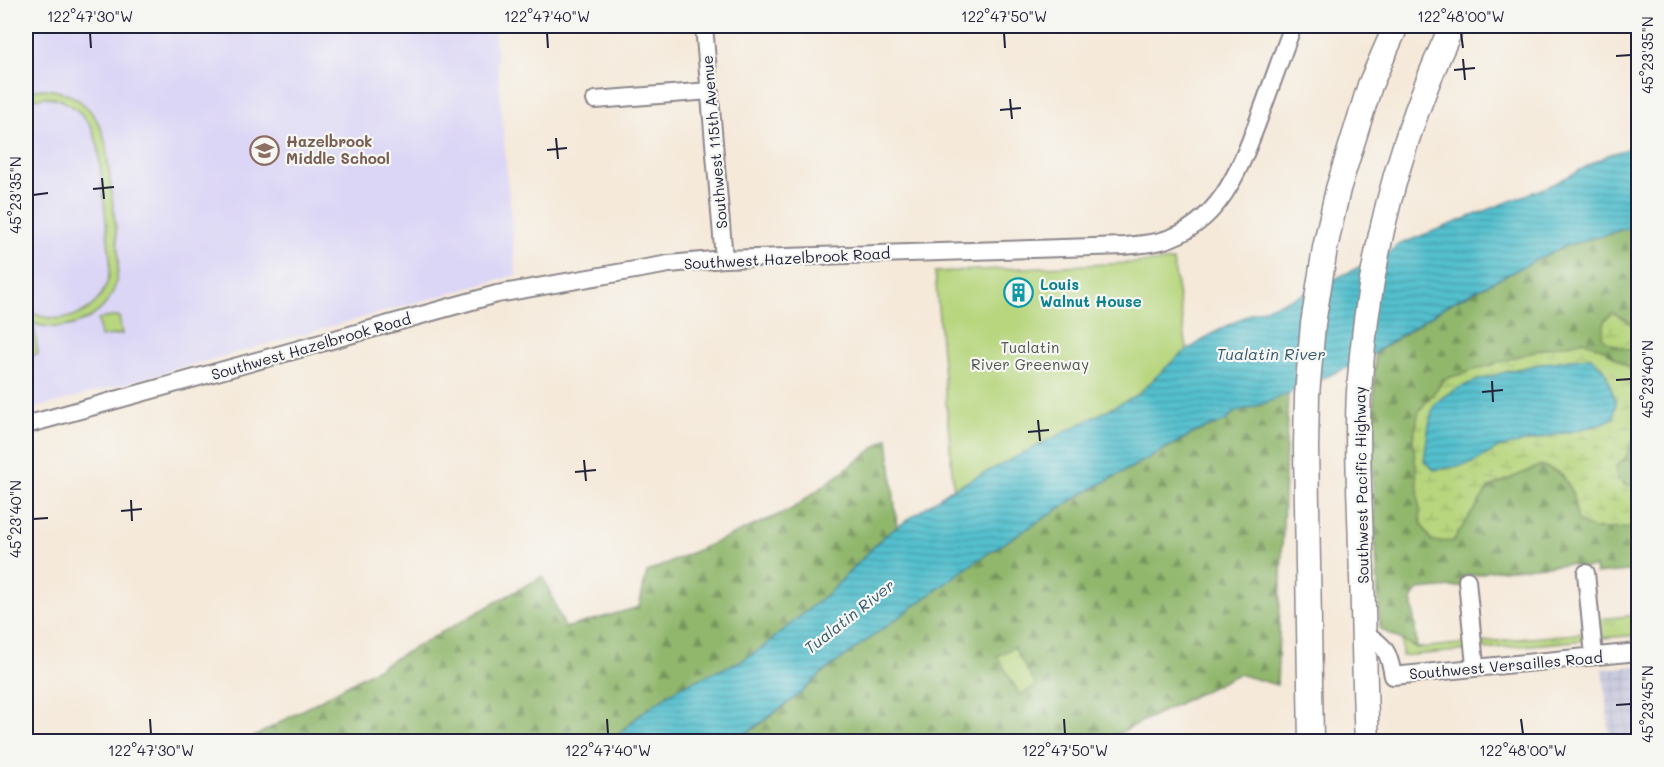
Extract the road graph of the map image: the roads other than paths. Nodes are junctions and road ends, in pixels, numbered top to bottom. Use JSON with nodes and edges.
{"nodes":[{"id":1,"x":704,"y":26,"type":"edge"},
{"id":2,"x":1293,"y":26,"type":"edge"},
{"id":3,"x":1396,"y":26,"type":"edge"},
{"id":4,"x":1452,"y":26,"type":"edge"},
{"id":5,"x":710,"y":91,"type":"junction"},
{"id":6,"x":595,"y":100,"type":"dead end"},
{"id":7,"x":724,"y":259,"type":"junction"},
{"id":8,"x":26,"y":425,"type":"edge"},
{"id":9,"x":1586,"y":573,"type":"dead end"},
{"id":10,"x":1467,"y":580,"type":"dead end"},
{"id":11,"x":1364,"y":633,"type":"junction"},
{"id":12,"x":1638,"y":652,"type":"edge"},
{"id":13,"x":1594,"y":656,"type":"junction"},
{"id":14,"x":1475,"y":666,"type":"junction"},
{"id":15,"x":1311,"y":741,"type":"edge"},
{"id":16,"x":1367,"y":741,"type":"edge"}],
"edges":[{"from":1,"to":5,"type":"street","name":"Southwest 115th Avenue"},
{"from":2,"to":7,"type":"street","name":"Southwest Hazelbrook Road"},
{"from":3,"to":15,"type":"highway"},
{"from":4,"to":11,"type":"highway","name":"Southwest Pacific Highway"},
{"from":5,"to":6,"type":"street"},
{"from":5,"to":7,"type":"street","name":"Southwest 115th Avenue"},
{"from":7,"to":8,"type":"street","name":"Southwest Hazelbrook Road"},
{"from":9,"to":13,"type":"street"},
{"from":10,"to":14,"type":"street"},
{"from":11,"to":14,"type":"street","name":"Southwest Versailles Road"},
{"from":11,"to":16,"type":"highway","name":"Southwest Pacific Highway"},
{"from":12,"to":13,"type":"street","name":"Southwest Versailles Road"},
{"from":13,"to":14,"type":"street","name":"Southwest Versailles Road"}]}
